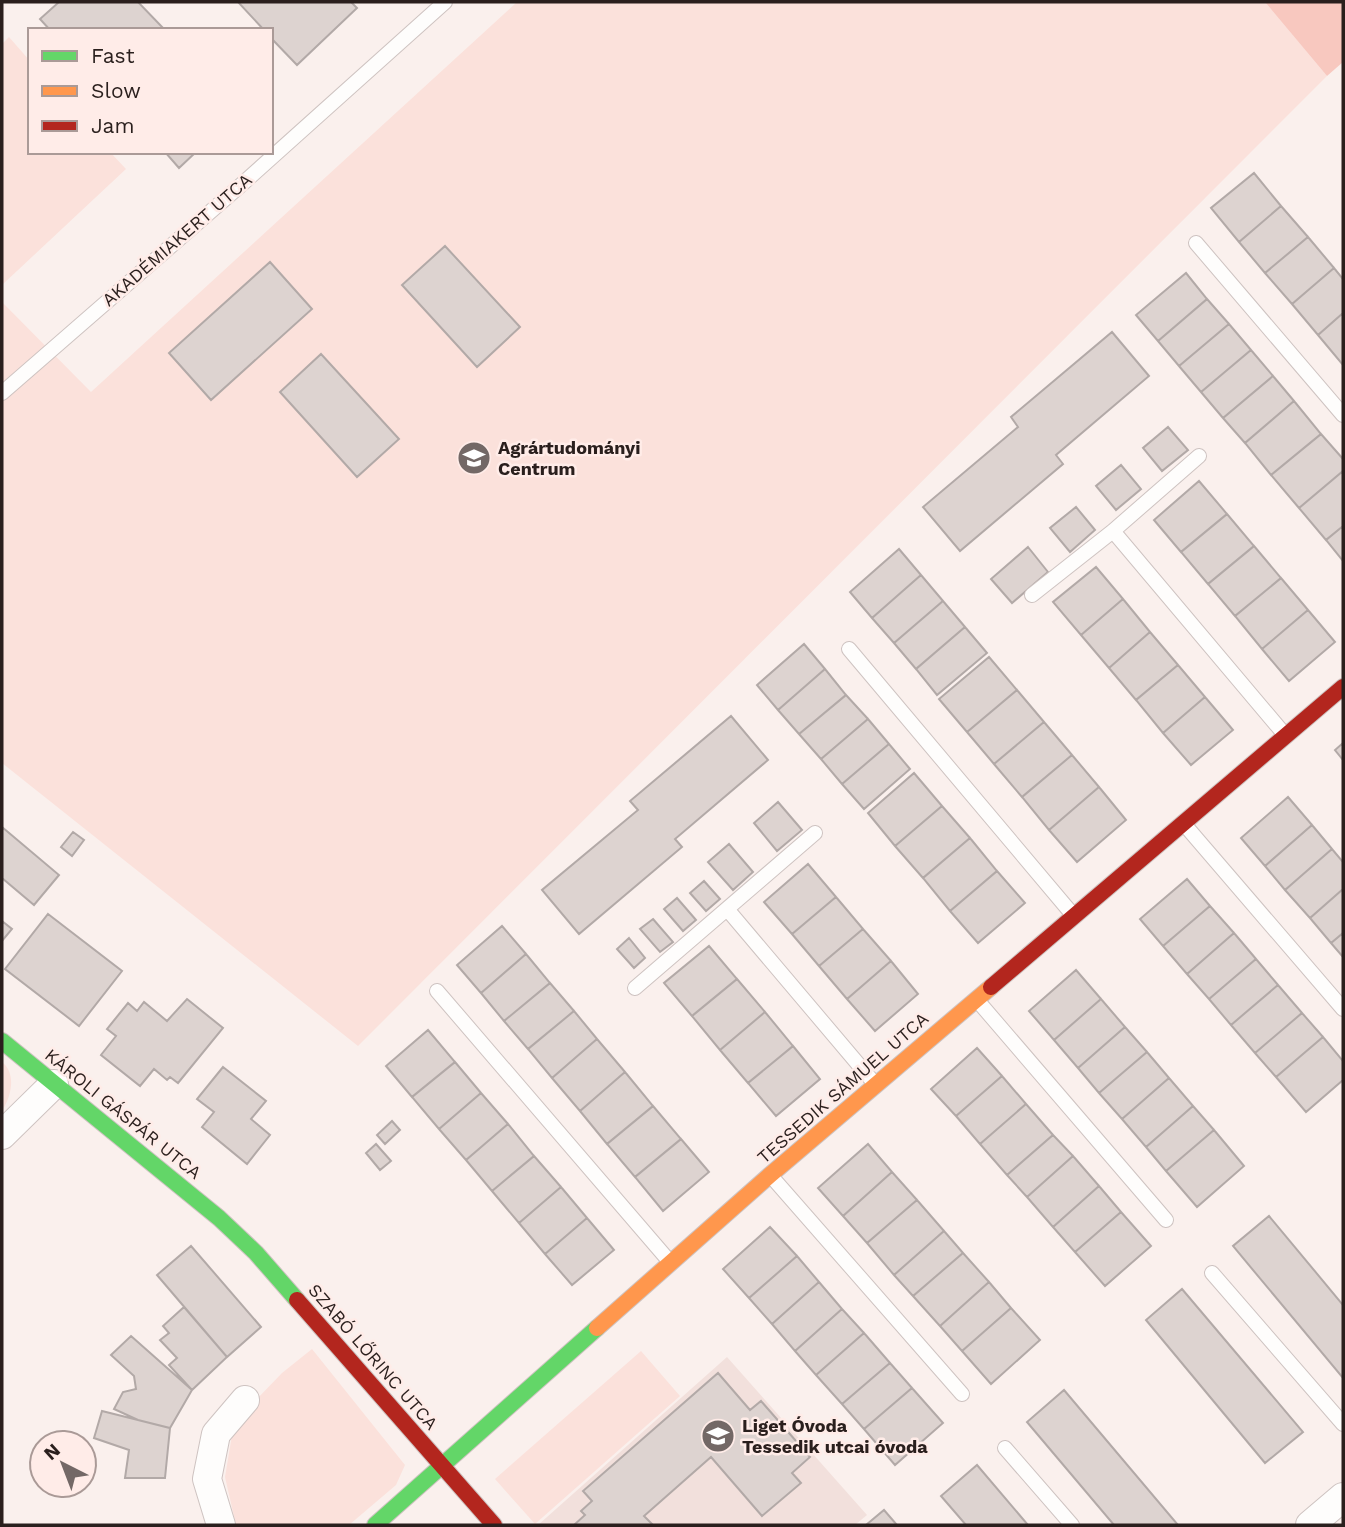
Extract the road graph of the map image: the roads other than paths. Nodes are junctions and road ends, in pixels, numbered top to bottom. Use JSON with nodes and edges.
{"nodes":[{"id":1,"x":445,"y":2,"type":"edge"},
{"id":2,"x":1196,"y":243,"type":"dead end"},
{"id":3,"x":2,"y":393,"type":"edge"},
{"id":4,"x":1343,"y":415,"type":"edge"},
{"id":5,"x":1199,"y":456,"type":"dead end"},
{"id":6,"x":1113,"y":531,"type":"junction"},
{"id":7,"x":1032,"y":594,"type":"dead end"},
{"id":8,"x":849,"y":649,"type":"dead end"},
{"id":9,"x":1343,"y":687,"type":"edge"},
{"id":10,"x":1286,"y":736,"type":"junction"},
{"id":11,"x":1183,"y":823,"type":"junction"},
{"id":12,"x":815,"y":833,"type":"dead end"},
{"id":13,"x":727,"y":909,"type":"junction"},
{"id":14,"x":1074,"y":916,"type":"junction"},
{"id":15,"x":635,"y":988,"type":"dead end"},
{"id":16,"x":437,"y":991,"type":"dead end"},
{"id":17,"x":976,"y":999,"type":"junction"},
{"id":18,"x":1343,"y":1009,"type":"edge"},
{"id":19,"x":2,"y":1041,"type":"edge"},
{"id":20,"x":54,"y":1084,"type":"junction"},
{"id":21,"x":876,"y":1085,"type":"junction"},
{"id":22,"x":2,"y":1135,"type":"edge"},
{"id":23,"x":771,"y":1175,"type":"junction"},
{"id":24,"x":219,"y":1218,"type":"joint"},
{"id":25,"x":1166,"y":1220,"type":"dead end"},
{"id":26,"x":670,"y":1264,"type":"junction"},
{"id":27,"x":1212,"y":1273,"type":"dead end"},
{"id":28,"x":962,"y":1394,"type":"dead end"},
{"id":29,"x":245,"y":1399,"type":"dead end"},
{"id":30,"x":1343,"y":1424,"type":"edge"},
{"id":31,"x":1005,"y":1448,"type":"dead end"},
{"id":32,"x":442,"y":1466,"type":"junction"},
{"id":33,"x":1343,"y":1497,"type":"edge"},
{"id":34,"x":221,"y":1525,"type":"edge"},
{"id":35,"x":375,"y":1525,"type":"edge"},
{"id":36,"x":494,"y":1525,"type":"edge"},
{"id":37,"x":1072,"y":1525,"type":"edge"},
{"id":38,"x":1310,"y":1525,"type":"edge"}],
"edges":[{"from":1,"to":3,"type":"lane","name":"AKADÉMIAKERT UTCA"},
{"from":2,"to":4,"type":"lane"},
{"from":5,"to":6,"type":"lane"},
{"from":6,"to":7,"type":"lane"},
{"from":6,"to":10,"type":"lane"},
{"from":8,"to":14,"type":"lane"},
{"from":9,"to":10,"type":"street","name":"TESSEDIK SÁMUEL UTCA"},
{"from":10,"to":11,"type":"street","name":"TESSEDIK SÁMUEL UTCA"},
{"from":11,"to":14,"type":"street","name":"TESSEDIK SÁMUEL UTCA"},
{"from":11,"to":18,"type":"lane"},
{"from":12,"to":13,"type":"lane"},
{"from":13,"to":15,"type":"lane"},
{"from":13,"to":21,"type":"lane"},
{"from":14,"to":17,"type":"street","name":"TESSEDIK SÁMUEL UTCA"},
{"from":16,"to":26,"type":"lane"},
{"from":17,"to":21,"type":"street","name":"TESSEDIK SÁMUEL UTCA"},
{"from":17,"to":25,"type":"lane"},
{"from":19,"to":20,"type":"street","name":"KÁROLI GÁSPÁR UTCA"},
{"from":20,"to":22,"type":"street"},
{"from":20,"to":24,"type":"street","name":"KÁROLI GÁSPÁR UTCA"},
{"from":21,"to":23,"type":"street","name":"TESSEDIK SÁMUEL UTCA"},
{"from":23,"to":26,"type":"street","name":"TESSEDIK SÁMUEL UTCA"},
{"from":23,"to":28,"type":"lane"},
{"from":24,"to":32,"type":"street","name":"SZABÓ LŐRINC UTCA"},
{"from":26,"to":32,"type":"street","name":"TESSEDIK SÁMUEL UTCA"},
{"from":27,"to":30,"type":"lane"},
{"from":29,"to":34,"type":"street"},
{"from":31,"to":37,"type":"lane"},
{"from":32,"to":35,"type":"street","name":"TESSEDIK SÁMUEL UTCA"},
{"from":32,"to":36,"type":"street","name":"SZABÓ LŐRINC UTCA"},
{"from":33,"to":38,"type":"street"}]}
